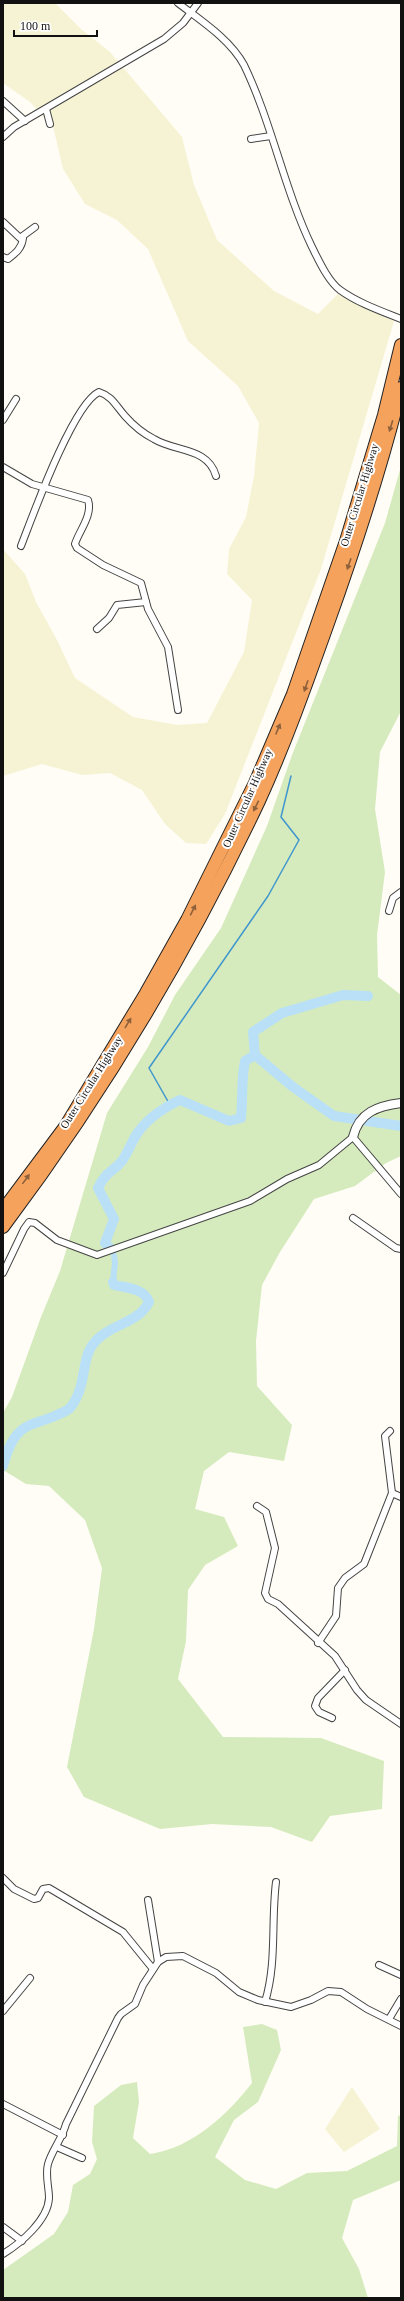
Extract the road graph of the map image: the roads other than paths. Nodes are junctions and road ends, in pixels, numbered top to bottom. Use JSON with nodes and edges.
{"nodes":[{"id":1,"x":178,"y":3,"type":"edge"},
{"id":2,"x":198,"y":3,"type":"edge"},
{"id":3,"x":191,"y":13,"type":"junction"},
{"id":4,"x":3,"y":101,"type":"edge"},
{"id":5,"x":46,"y":109,"type":"junction"},
{"id":6,"x":25,"y":121,"type":"junction"},
{"id":7,"x":50,"y":124,"type":"dead end"},
{"id":8,"x":271,"y":136,"type":"junction"},
{"id":9,"x":3,"y":137,"type":"edge"},
{"id":10,"x":251,"y":139,"type":"dead end"},
{"id":11,"x":3,"y":222,"type":"edge"},
{"id":12,"x":35,"y":227,"type":"dead end"},
{"id":13,"x":22,"y":238,"type":"junction"},
{"id":14,"x":3,"y":257,"type":"edge"},
{"id":15,"x":401,"y":319,"type":"edge"},
{"id":16,"x":401,"y":345,"type":"edge"},
{"id":17,"x":401,"y":388,"type":"edge"},
{"id":18,"x":16,"y":399,"type":"dead end"},
{"id":19,"x":3,"y":420,"type":"edge"},
{"id":20,"x":3,"y":467,"type":"edge"},
{"id":21,"x":216,"y":476,"type":"dead end"},
{"id":22,"x":44,"y":487,"type":"junction"},
{"id":23,"x":21,"y":546,"type":"dead end"},
{"id":24,"x":146,"y":602,"type":"junction"},
{"id":25,"x":97,"y":629,"type":"dead end"},
{"id":26,"x":178,"y":710,"type":"dead end"},
{"id":27,"x":401,"y":892,"type":"edge"},
{"id":28,"x":389,"y":910,"type":"dead end"},
{"id":29,"x":401,"y":1102,"type":"edge"},
{"id":30,"x":353,"y":1134,"type":"junction"},
{"id":31,"x":401,"y":1194,"type":"edge"},
{"id":32,"x":3,"y":1210,"type":"edge"},
{"id":33,"x":353,"y":1218,"type":"dead end"},
{"id":34,"x":3,"y":1227,"type":"edge"},
{"id":35,"x":401,"y":1249,"type":"edge"},
{"id":36,"x":3,"y":1273,"type":"edge"},
{"id":37,"x":390,"y":1431,"type":"dead end"},
{"id":38,"x":392,"y":1493,"type":"junction"},
{"id":39,"x":401,"y":1497,"type":"edge"},
{"id":40,"x":258,"y":1506,"type":"dead end"},
{"id":41,"x":318,"y":1643,"type":"junction"},
{"id":42,"x":345,"y":1670,"type":"junction"},
{"id":43,"x":332,"y":1718,"type":"dead end"},
{"id":44,"x":401,"y":1724,"type":"edge"},
{"id":45,"x":3,"y":1878,"type":"edge"},
{"id":46,"x":276,"y":1882,"type":"dead end"},
{"id":47,"x":148,"y":1900,"type":"dead end"},
{"id":48,"x":158,"y":1962,"type":"junction"},
{"id":49,"x":379,"y":1965,"type":"dead end"},
{"id":50,"x":153,"y":1969,"type":"junction"},
{"id":51,"x":401,"y":1975,"type":"edge"},
{"id":52,"x":30,"y":1978,"type":"dead end"},
{"id":53,"x":401,"y":1999,"type":"edge"},
{"id":54,"x":265,"y":2002,"type":"junction"},
{"id":55,"x":3,"y":2011,"type":"edge"},
{"id":56,"x":390,"y":2019,"type":"junction"},
{"id":57,"x":401,"y":2026,"type":"edge"},
{"id":58,"x":3,"y":2104,"type":"edge"},
{"id":59,"x":63,"y":2135,"type":"junction"},
{"id":60,"x":57,"y":2147,"type":"junction"},
{"id":61,"x":82,"y":2158,"type":"dead end"},
{"id":62,"x":3,"y":2227,"type":"edge"},
{"id":63,"x":22,"y":2241,"type":"junction"},
{"id":64,"x":3,"y":2254,"type":"edge"}],
"edges":[{"from":1,"to":3,"type":"street"},
{"from":2,"to":3,"type":"street"},
{"from":3,"to":5,"type":"street"},
{"from":3,"to":8,"type":"street"},
{"from":4,"to":6,"type":"street"},
{"from":5,"to":6,"type":"street"},
{"from":5,"to":7,"type":"street"},
{"from":6,"to":9,"type":"street"},
{"from":8,"to":10,"type":"street"},
{"from":8,"to":15,"type":"street"},
{"from":11,"to":13,"type":"street"},
{"from":12,"to":13,"type":"street"},
{"from":13,"to":14,"type":"street"},
{"from":32,"to":16,"type":"highway","name":"Outer Circular Highway","one_way":true},
{"from":17,"to":34,"type":"highway","name":"Outer Circular Highway","one_way":true},
{"from":18,"to":19,"type":"street"},
{"from":20,"to":22,"type":"street"},
{"from":21,"to":22,"type":"street"},
{"from":22,"to":23,"type":"street"},
{"from":22,"to":24,"type":"street"},
{"from":24,"to":25,"type":"street"},
{"from":24,"to":26,"type":"street"},
{"from":27,"to":28,"type":"street"},
{"from":29,"to":30,"type":"street"},
{"from":30,"to":31,"type":"street"},
{"from":30,"to":36,"type":"street"},
{"from":33,"to":35,"type":"street"},
{"from":37,"to":38,"type":"street"},
{"from":38,"to":39,"type":"street"},
{"from":38,"to":41,"type":"street"},
{"from":40,"to":41,"type":"street"},
{"from":41,"to":42,"type":"street"},
{"from":42,"to":43,"type":"street"},
{"from":42,"to":44,"type":"street"},
{"from":45,"to":50,"type":"street"},
{"from":46,"to":54,"type":"street"},
{"from":47,"to":48,"type":"street"},
{"from":48,"to":50,"type":"street"},
{"from":48,"to":54,"type":"street"},
{"from":49,"to":51,"type":"street"},
{"from":50,"to":59,"type":"street"},
{"from":52,"to":55,"type":"street"},
{"from":53,"to":56,"type":"street"},
{"from":54,"to":56,"type":"street"},
{"from":56,"to":57,"type":"street"},
{"from":58,"to":59,"type":"street"},
{"from":59,"to":60,"type":"street"},
{"from":60,"to":61,"type":"street"},
{"from":60,"to":63,"type":"street"},
{"from":62,"to":63,"type":"street"},
{"from":63,"to":64,"type":"street"}]}
